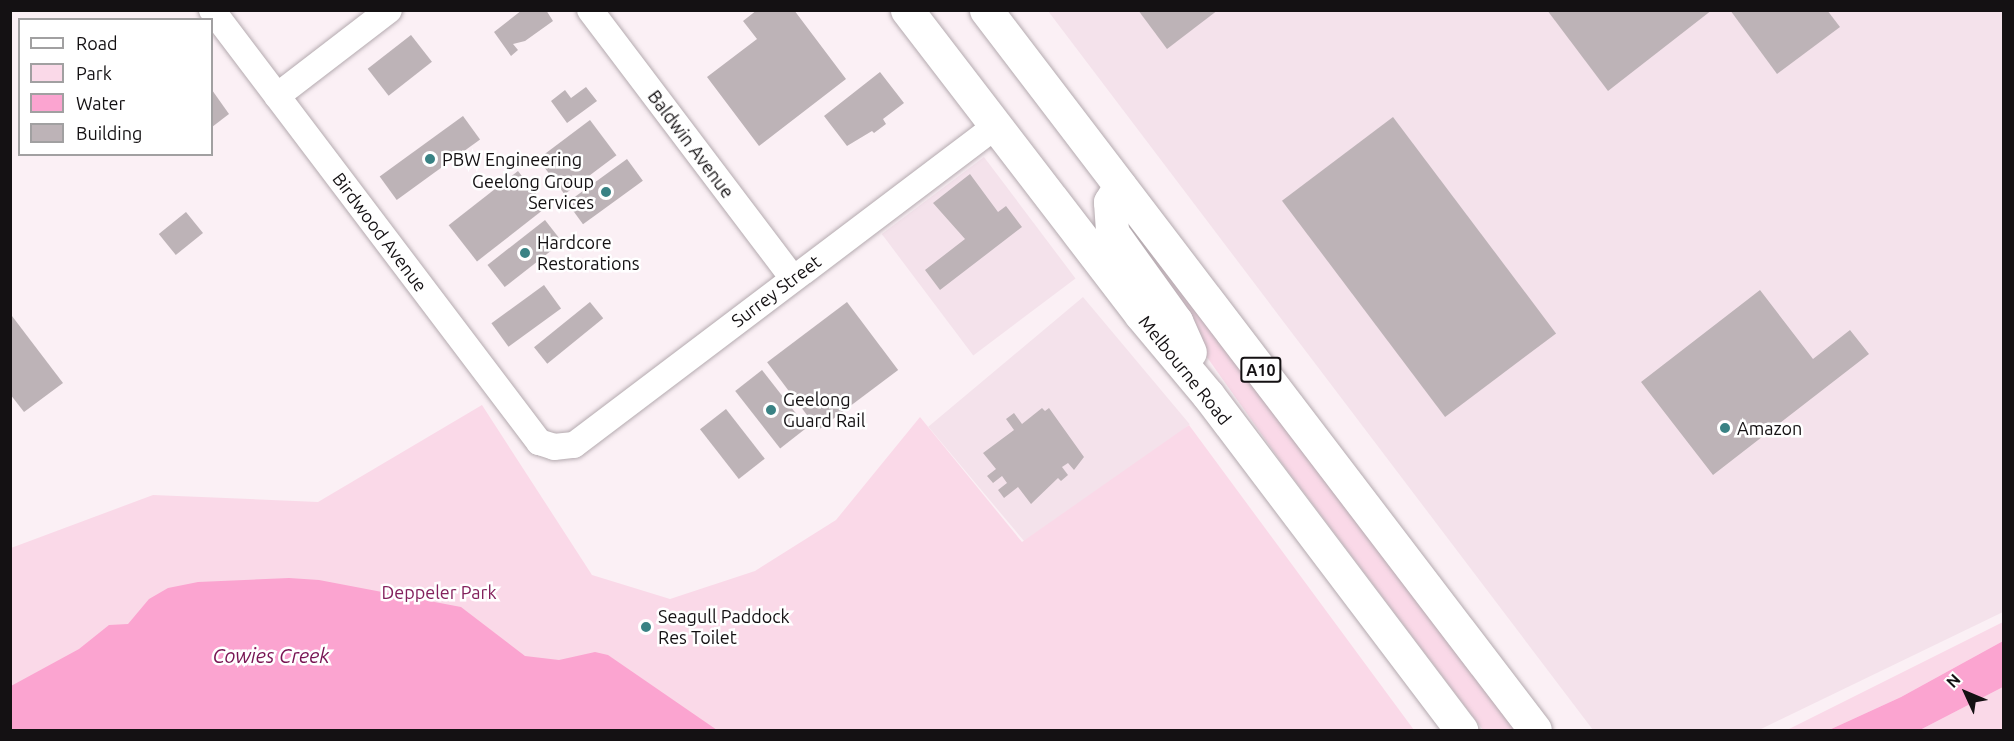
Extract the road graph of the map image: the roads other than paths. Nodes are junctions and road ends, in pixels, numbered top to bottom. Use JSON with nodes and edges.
{"nodes":[{"id":1,"x":212,"y":10,"type":"edge"},
{"id":2,"x":389,"y":10,"type":"edge"},
{"id":3,"x":590,"y":10,"type":"edge"},
{"id":4,"x":907,"y":10,"type":"edge"},
{"id":5,"x":986,"y":10,"type":"edge"},
{"id":6,"x":277,"y":96,"type":"junction"},
{"id":7,"x":996,"y":126,"type":"junction"},
{"id":8,"x":1120,"y":186,"type":"junction"},
{"id":9,"x":793,"y":278,"type":"junction"},
{"id":10,"x":1208,"y":395,"type":"junction"},
{"id":11,"x":554,"y":447,"type":"joint"},
{"id":12,"x":1461,"y":730,"type":"edge"},
{"id":13,"x":1535,"y":730,"type":"edge"}],
"edges":[{"from":1,"to":6,"type":"street","name":"Birdwood Avenue"},
{"from":2,"to":6,"type":"street"},
{"from":3,"to":9,"type":"street","name":"Baldwin Avenue"},
{"from":4,"to":7,"type":"highway","name":"Melbourne Road"},
{"from":5,"to":8,"type":"highway","number":"A10"},
{"from":6,"to":11,"type":"street","name":"Birdwood Avenue"},
{"from":7,"to":9,"type":"street","name":"Surrey Street"},
{"from":7,"to":10,"type":"highway","name":"Melbourne Road"},
{"from":8,"to":10,"type":"highway"},
{"from":8,"to":13,"type":"highway","number":"A10"},
{"from":9,"to":11,"type":"street","name":"Surrey Street"},
{"from":10,"to":12,"type":"highway","name":"Melbourne Road"}]}
